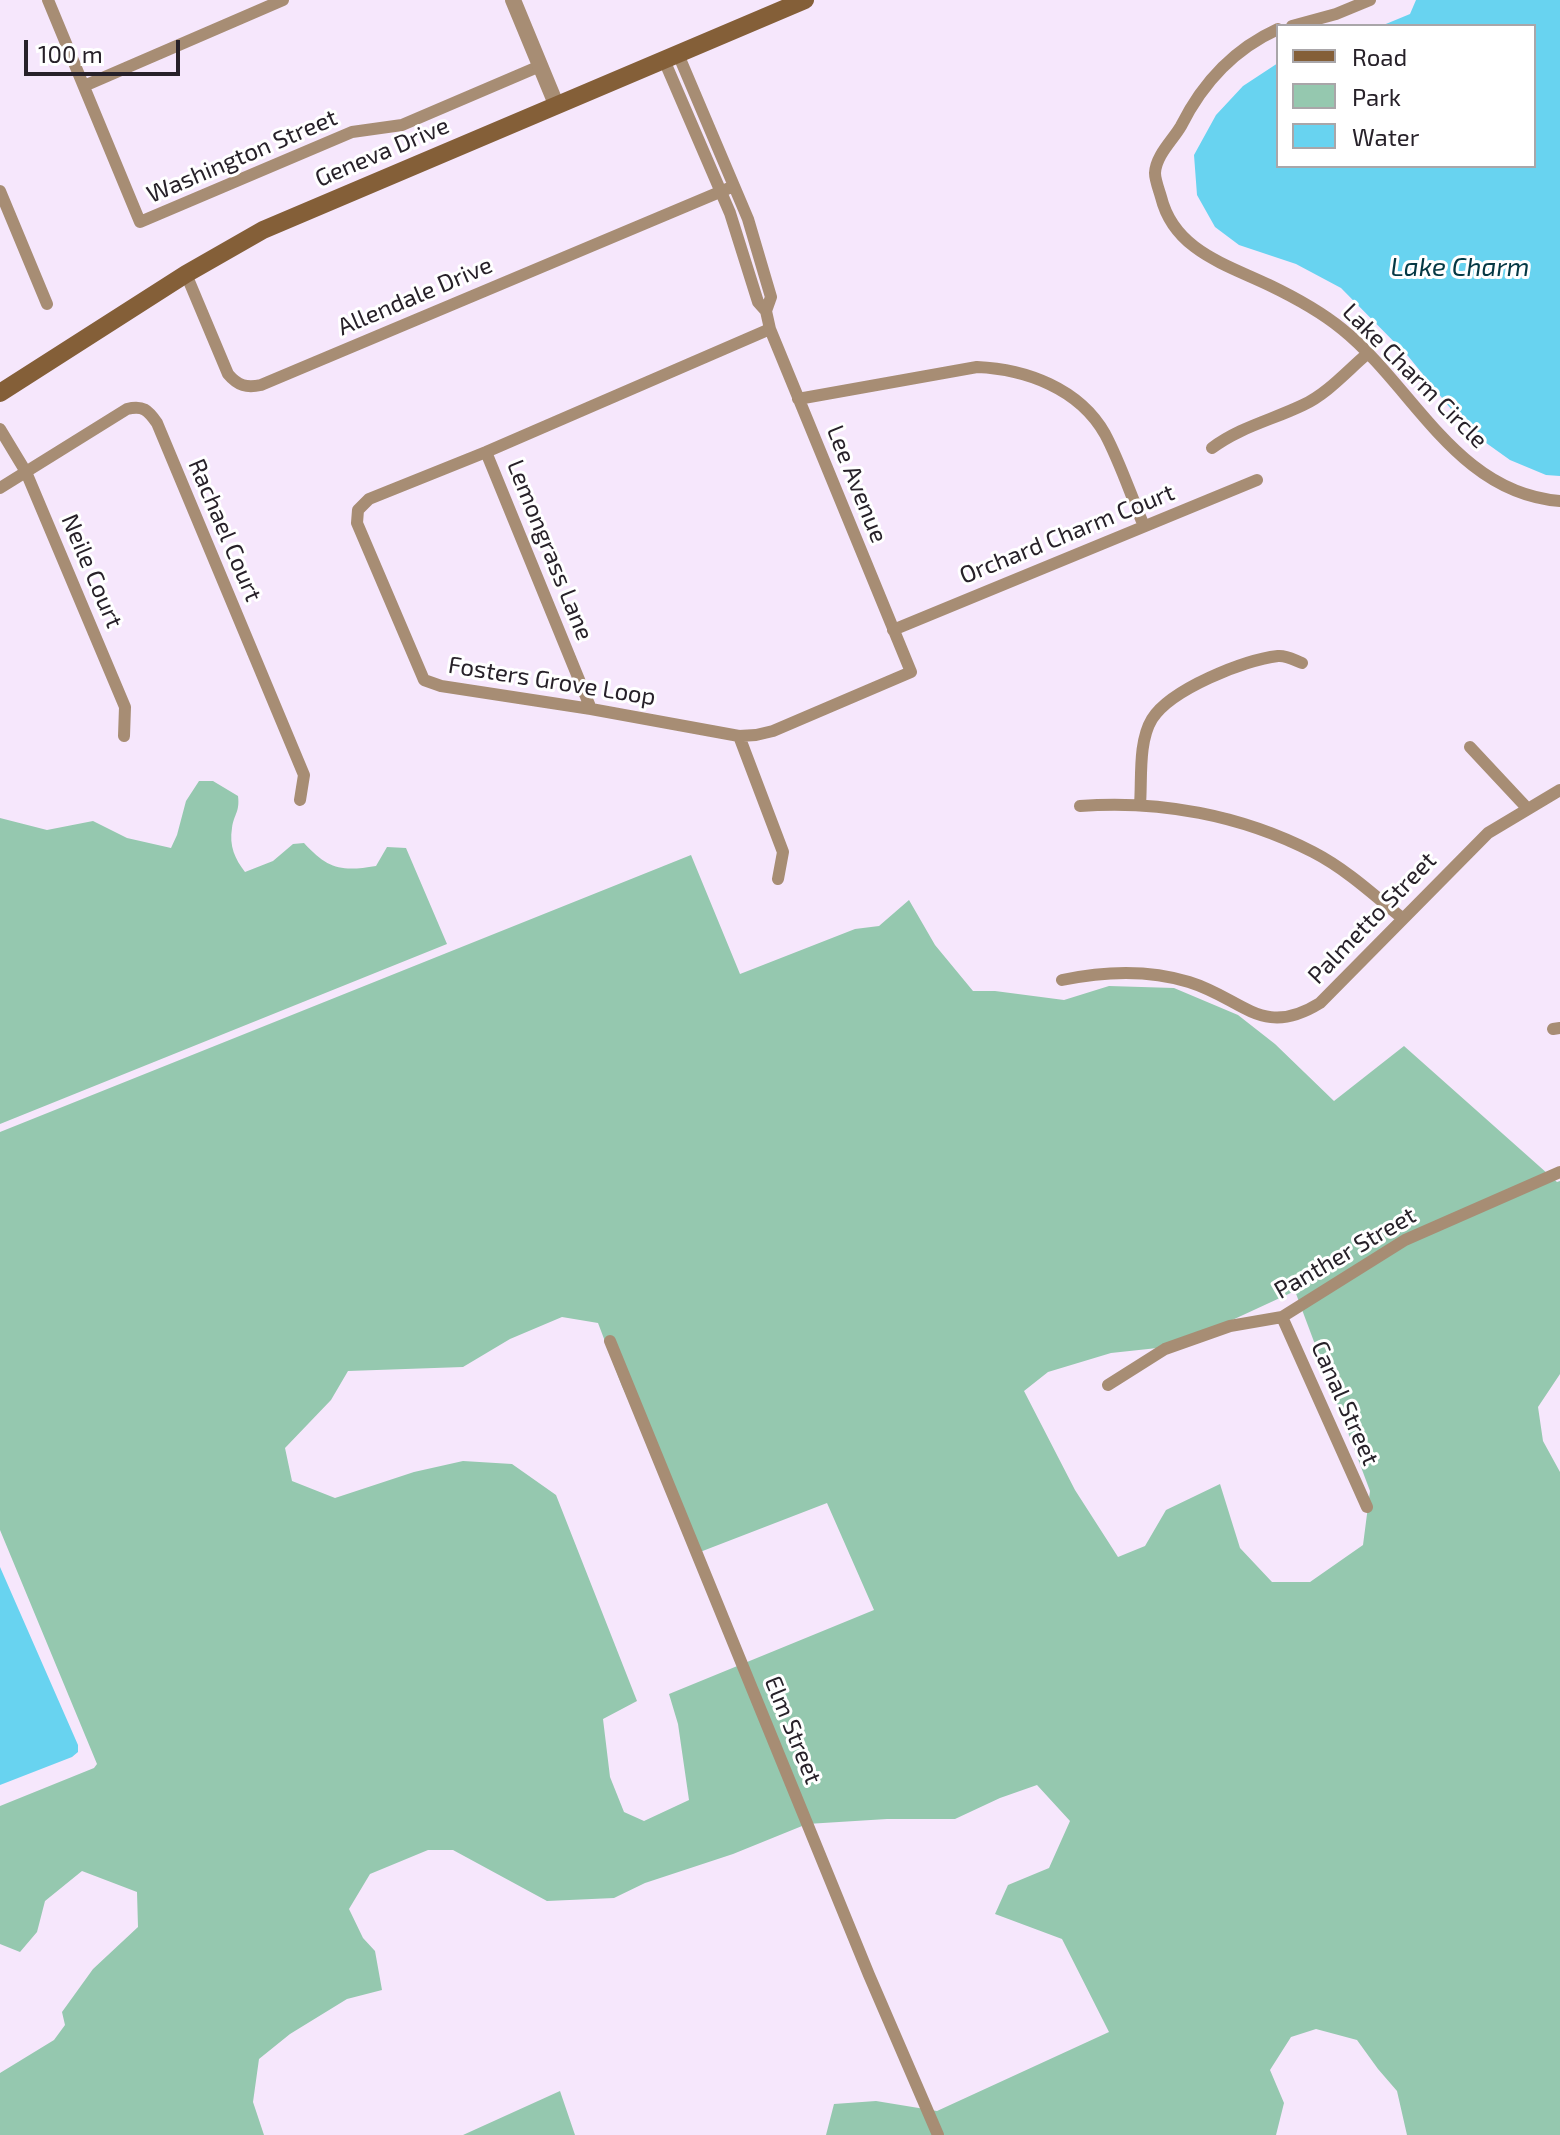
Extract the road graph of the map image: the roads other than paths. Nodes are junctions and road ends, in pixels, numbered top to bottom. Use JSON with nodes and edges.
{"nodes":[{"id":1,"x":48,"y":0,"type":"edge"},
{"id":2,"x":283,"y":0,"type":"edge"},
{"id":3,"x":513,"y":0,"type":"edge"},
{"id":4,"x":1370,"y":0,"type":"edge"},
{"id":5,"x":802,"y":1,"type":"edge"},
{"id":6,"x":1299,"y":24,"type":"edge"},
{"id":7,"x":1276,"y":30,"type":"edge"},
{"id":8,"x":671,"y":57,"type":"junction"},
{"id":9,"x":540,"y":66,"type":"junction"},
{"id":10,"x":84,"y":86,"type":"junction"},
{"id":11,"x":556,"y":104,"type":"junction"},
{"id":12,"x":734,"y":186,"type":"junction"},
{"id":13,"x":0,"y":191,"type":"edge"},
{"id":14,"x":721,"y":192,"type":"junction"},
{"id":15,"x":186,"y":274,"type":"junction"},
{"id":16,"x":47,"y":304,"type":"dead end"},
{"id":17,"x":766,"y":311,"type":"junction"},
{"id":18,"x":770,"y":329,"type":"junction"},
{"id":19,"x":1367,"y":354,"type":"junction"},
{"id":20,"x":0,"y":393,"type":"edge"},
{"id":21,"x":798,"y":399,"type":"junction"},
{"id":22,"x":0,"y":429,"type":"edge"},
{"id":23,"x":1212,"y":448,"type":"dead end"},
{"id":24,"x":486,"y":452,"type":"junction"},
{"id":25,"x":26,"y":472,"type":"junction"},
{"id":26,"x":1257,"y":480,"type":"dead end"},
{"id":27,"x":0,"y":488,"type":"edge"},
{"id":28,"x":1560,"y":501,"type":"edge"},
{"id":29,"x":1144,"y":526,"type":"junction"},
{"id":30,"x":893,"y":630,"type":"junction"},
{"id":31,"x":1302,"y":663,"type":"dead end"},
{"id":32,"x":911,"y":672,"type":"joint"},
{"id":33,"x":591,"y":709,"type":"junction"},
{"id":34,"x":124,"y":736,"type":"dead end"},
{"id":35,"x":739,"y":736,"type":"junction"},
{"id":36,"x":1470,"y":747,"type":"dead end"},
{"id":37,"x":1560,"y":790,"type":"edge"},
{"id":38,"x":300,"y":800,"type":"dead end"},
{"id":39,"x":1140,"y":805,"type":"junction"},
{"id":40,"x":1080,"y":806,"type":"dead end"},
{"id":41,"x":1527,"y":808,"type":"junction"},
{"id":42,"x":778,"y":879,"type":"dead end"},
{"id":43,"x":1402,"y":918,"type":"junction"},
{"id":44,"x":1062,"y":980,"type":"dead end"},
{"id":45,"x":1560,"y":1173,"type":"edge"},
{"id":46,"x":1282,"y":1317,"type":"junction"},
{"id":47,"x":610,"y":1341,"type":"dead end"},
{"id":48,"x":1108,"y":1385,"type":"dead end"},
{"id":49,"x":1367,"y":1507,"type":"dead end"},
{"id":50,"x":938,"y":2135,"type":"edge"}],
"edges":[{"from":1,"to":10,"type":"street"},
{"from":2,"to":10,"type":"street"},
{"from":3,"to":9,"type":"street"},
{"from":4,"to":6,"type":"street"},
{"from":5,"to":8,"type":"main road","name":"Geneva Drive"},
{"from":7,"to":19,"type":"street","name":"Lake Charm Circle"},
{"from":8,"to":11,"type":"main road","name":"Geneva Drive"},
{"from":8,"to":12,"type":"street","name":"Lee Avenue"},
{"from":8,"to":14,"type":"street","name":"Lee Avenue"},
{"from":9,"to":10,"type":"street","name":"Washington Street"},
{"from":9,"to":11,"type":"street"},
{"from":11,"to":15,"type":"main road","name":"Geneva Drive"},
{"from":12,"to":14,"type":"street"},
{"from":12,"to":17,"type":"street","name":"Lee Avenue"},
{"from":13,"to":16,"type":"street"},
{"from":14,"to":15,"type":"street","name":"Allendale Drive"},
{"from":14,"to":17,"type":"street","name":"Lee Avenue"},
{"from":15,"to":20,"type":"main road","name":"Geneva Drive"},
{"from":17,"to":18,"type":"street","name":"Lee Avenue"},
{"from":18,"to":21,"type":"street","name":"Lee Avenue"},
{"from":18,"to":24,"type":"street","name":"Fosters Grove Loop"},
{"from":19,"to":23,"type":"street"},
{"from":19,"to":28,"type":"street","name":"Lake Charm Circle"},
{"from":21,"to":29,"type":"street"},
{"from":21,"to":30,"type":"street","name":"Lee Avenue"},
{"from":22,"to":25,"type":"street","name":"Neile Court"},
{"from":24,"to":33,"type":"street","name":"Lemongrass Lane"},
{"from":24,"to":33,"type":"street","name":"Fosters Grove Loop"},
{"from":25,"to":27,"type":"street"},
{"from":25,"to":34,"type":"street","name":"Neile Court"},
{"from":25,"to":38,"type":"street","name":"Rachael Court"},
{"from":26,"to":29,"type":"street","name":"Orchard Charm Court"},
{"from":29,"to":30,"type":"street","name":"Orchard Charm Court"},
{"from":30,"to":32,"type":"street","name":"Lee Avenue"},
{"from":31,"to":39,"type":"street"},
{"from":32,"to":35,"type":"street","name":"Fosters Grove Loop"},
{"from":33,"to":35,"type":"street","name":"Fosters Grove Loop"},
{"from":35,"to":42,"type":"street"},
{"from":36,"to":41,"type":"street"},
{"from":37,"to":41,"type":"street","name":"Palmetto Street"},
{"from":39,"to":40,"type":"street"},
{"from":39,"to":43,"type":"street"},
{"from":41,"to":43,"type":"street","name":"Palmetto Street"},
{"from":43,"to":44,"type":"street","name":"Palmetto Street"},
{"from":45,"to":46,"type":"street","name":"Panther Street"},
{"from":46,"to":48,"type":"street","name":"Panther Street"},
{"from":46,"to":49,"type":"street","name":"Canal Street"},
{"from":47,"to":50,"type":"street","name":"Elm Street"}]}
